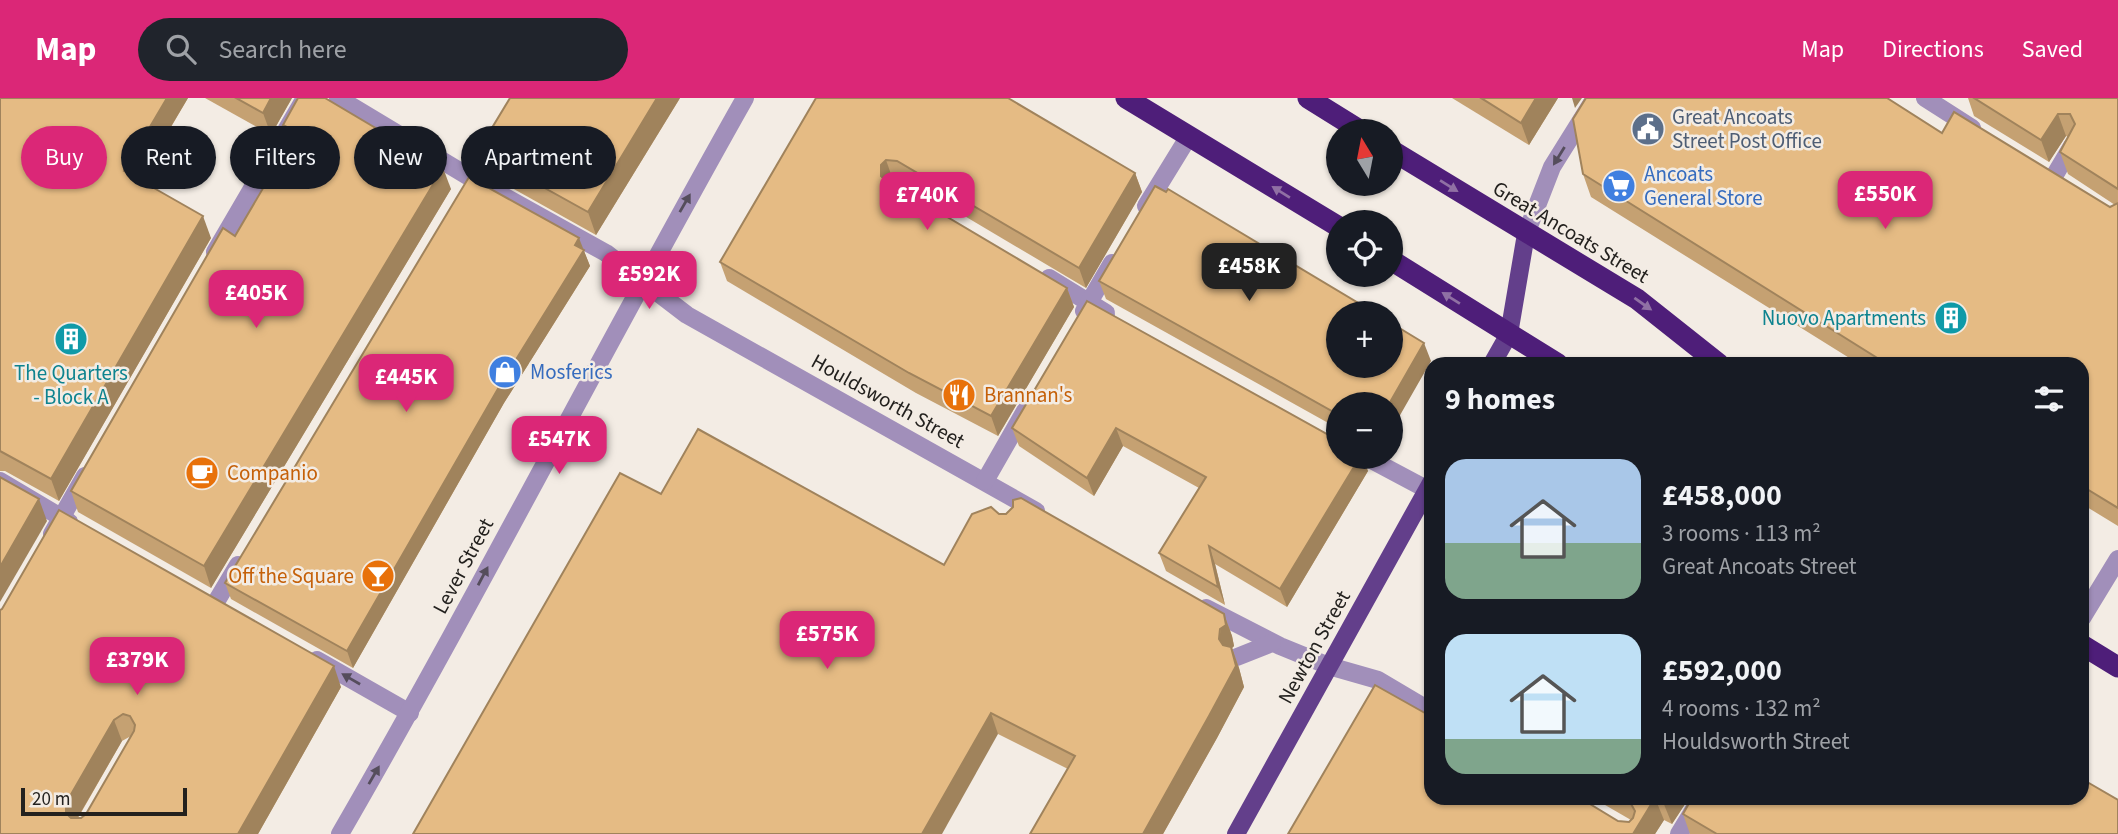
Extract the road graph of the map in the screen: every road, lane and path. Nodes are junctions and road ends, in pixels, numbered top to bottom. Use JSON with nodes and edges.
{"nodes":[{"id":1,"x":305,"y":98,"type":"edge"},
{"id":2,"x":338,"y":98,"type":"edge"},
{"id":3,"x":745,"y":98,"type":"edge"},
{"id":4,"x":1126,"y":98,"type":"edge"},
{"id":5,"x":1308,"y":98,"type":"edge"},
{"id":6,"x":1595,"y":98,"type":"edge"},
{"id":7,"x":1925,"y":98,"type":"edge"},
{"id":8,"x":1342,"y":119,"type":"edge"},
{"id":9,"x":1983,"y":135,"type":"edge"},
{"id":10,"x":1189,"y":136,"type":"junction"},
{"id":11,"x":2072,"y":146,"type":"edge"},
{"id":12,"x":1404,"y":158,"type":"edge"},
{"id":13,"x":2053,"y":178,"type":"edge"},
{"id":14,"x":1326,"y":220,"type":"edge"},
{"id":15,"x":1136,"y":222,"type":"edge"},
{"id":16,"x":1526,"y":234,"type":"junction"},
{"id":17,"x":1123,"y":245,"type":"edge"},
{"id":18,"x":209,"y":263,"type":"edge"},
{"id":19,"x":1403,"y":268,"type":"edge"},
{"id":20,"x":1035,"y":270,"type":"edge"},
{"id":21,"x":641,"y":281,"type":"junction"},
{"id":22,"x":1089,"y":303,"type":"junction"},
{"id":23,"x":1127,"y":324,"type":"edge"},
{"id":24,"x":1075,"y":325,"type":"edge"},
{"id":25,"x":1509,"y":334,"type":"junction"},
{"id":26,"x":1496,"y":357,"type":"edge"},
{"id":27,"x":1547,"y":357,"type":"edge"},
{"id":28,"x":1710,"y":357,"type":"edge"},
{"id":29,"x":1035,"y":393,"type":"edge"},
{"id":30,"x":92,"y":464,"type":"edge"},
{"id":31,"x":1392,"y":469,"type":"edge"},
{"id":32,"x":0,"y":481,"type":"edge"},
{"id":33,"x":1424,"y":483,"type":"edge"},
{"id":34,"x":992,"y":485,"type":"junction"},
{"id":35,"x":1424,"y":497,"type":"edge"},
{"id":36,"x":61,"y":517,"type":"junction"},
{"id":37,"x":1007,"y":517,"type":"edge"},
{"id":38,"x":1047,"y":517,"type":"edge"},
{"id":39,"x":86,"y":531,"type":"edge"},
{"id":40,"x":44,"y":547,"type":"edge"},
{"id":41,"x":244,"y":555,"type":"edge"},
{"id":42,"x":2118,"y":559,"type":"edge"},
{"id":43,"x":1191,"y":599,"type":"edge"},
{"id":44,"x":216,"y":602,"type":"edge"},
{"id":45,"x":2089,"y":607,"type":"edge"},
{"id":46,"x":1272,"y":643,"type":"junction"},
{"id":47,"x":299,"y":649,"type":"edge"},
{"id":48,"x":2089,"y":649,"type":"edge"},
{"id":49,"x":1237,"y":657,"type":"edge"},
{"id":50,"x":1329,"y":666,"type":"junction"},
{"id":51,"x":2118,"y":667,"type":"edge"},
{"id":52,"x":1424,"y":707,"type":"edge"},
{"id":53,"x":410,"y":713,"type":"junction"},
{"id":54,"x":1697,"y":805,"type":"edge"},
{"id":55,"x":340,"y":834,"type":"edge"},
{"id":56,"x":1236,"y":834,"type":"edge"},
{"id":57,"x":1679,"y":834,"type":"edge"}],
"edges":[{"from":1,"to":18,"type":"street"},
{"from":2,"to":21,"type":"street","name":"Houldsworth Street"},
{"from":21,"to":3,"type":"street","name":"Lever Street","one_way":true},
{"from":4,"to":10,"type":"highway"},
{"from":5,"to":8,"type":"highway"},
{"from":6,"to":16,"type":"street","one_way":true},
{"from":7,"to":9,"type":"street"},
{"from":14,"to":10,"type":"highway","one_way":true},
{"from":10,"to":15,"type":"street"},
{"from":11,"to":13,"type":"street"},
{"from":12,"to":16,"type":"highway","name":"Great Ancoats Street","one_way":true},
{"from":16,"to":25,"type":"main road"},
{"from":16,"to":28,"type":"highway","name":"Great Ancoats Street","one_way":true},
{"from":17,"to":22,"type":"street"},
{"from":25,"to":19,"type":"highway","one_way":true},
{"from":20,"to":22,"type":"street"},
{"from":21,"to":34,"type":"street","name":"Houldsworth Street"},
{"from":53,"to":21,"type":"street","name":"Lever Street","one_way":true},
{"from":22,"to":23,"type":"street"},
{"from":22,"to":24,"type":"street"},
{"from":25,"to":26,"type":"main road"},
{"from":25,"to":27,"type":"highway"},
{"from":29,"to":34,"type":"street"},
{"from":30,"to":36,"type":"street"},
{"from":31,"to":33,"type":"street"},
{"from":32,"to":36,"type":"street"},
{"from":34,"to":37,"type":"street"},
{"from":34,"to":38,"type":"street","name":"Houldsworth Street"},
{"from":35,"to":50,"type":"main road","name":"Newton Street"},
{"from":36,"to":39,"type":"street"},
{"from":36,"to":40,"type":"street"},
{"from":41,"to":44,"type":"street"},
{"from":42,"to":45,"type":"street"},
{"from":43,"to":46,"type":"street"},
{"from":46,"to":49,"type":"street"},
{"from":46,"to":50,"type":"street"},
{"from":53,"to":47,"type":"street","one_way":true},
{"from":48,"to":51,"type":"highway"},
{"from":50,"to":52,"type":"street"},
{"from":50,"to":56,"type":"main road","name":"Newton Street"},
{"from":55,"to":53,"type":"street","name":"Lever Street","one_way":true},
{"from":54,"to":57,"type":"street"}]}
